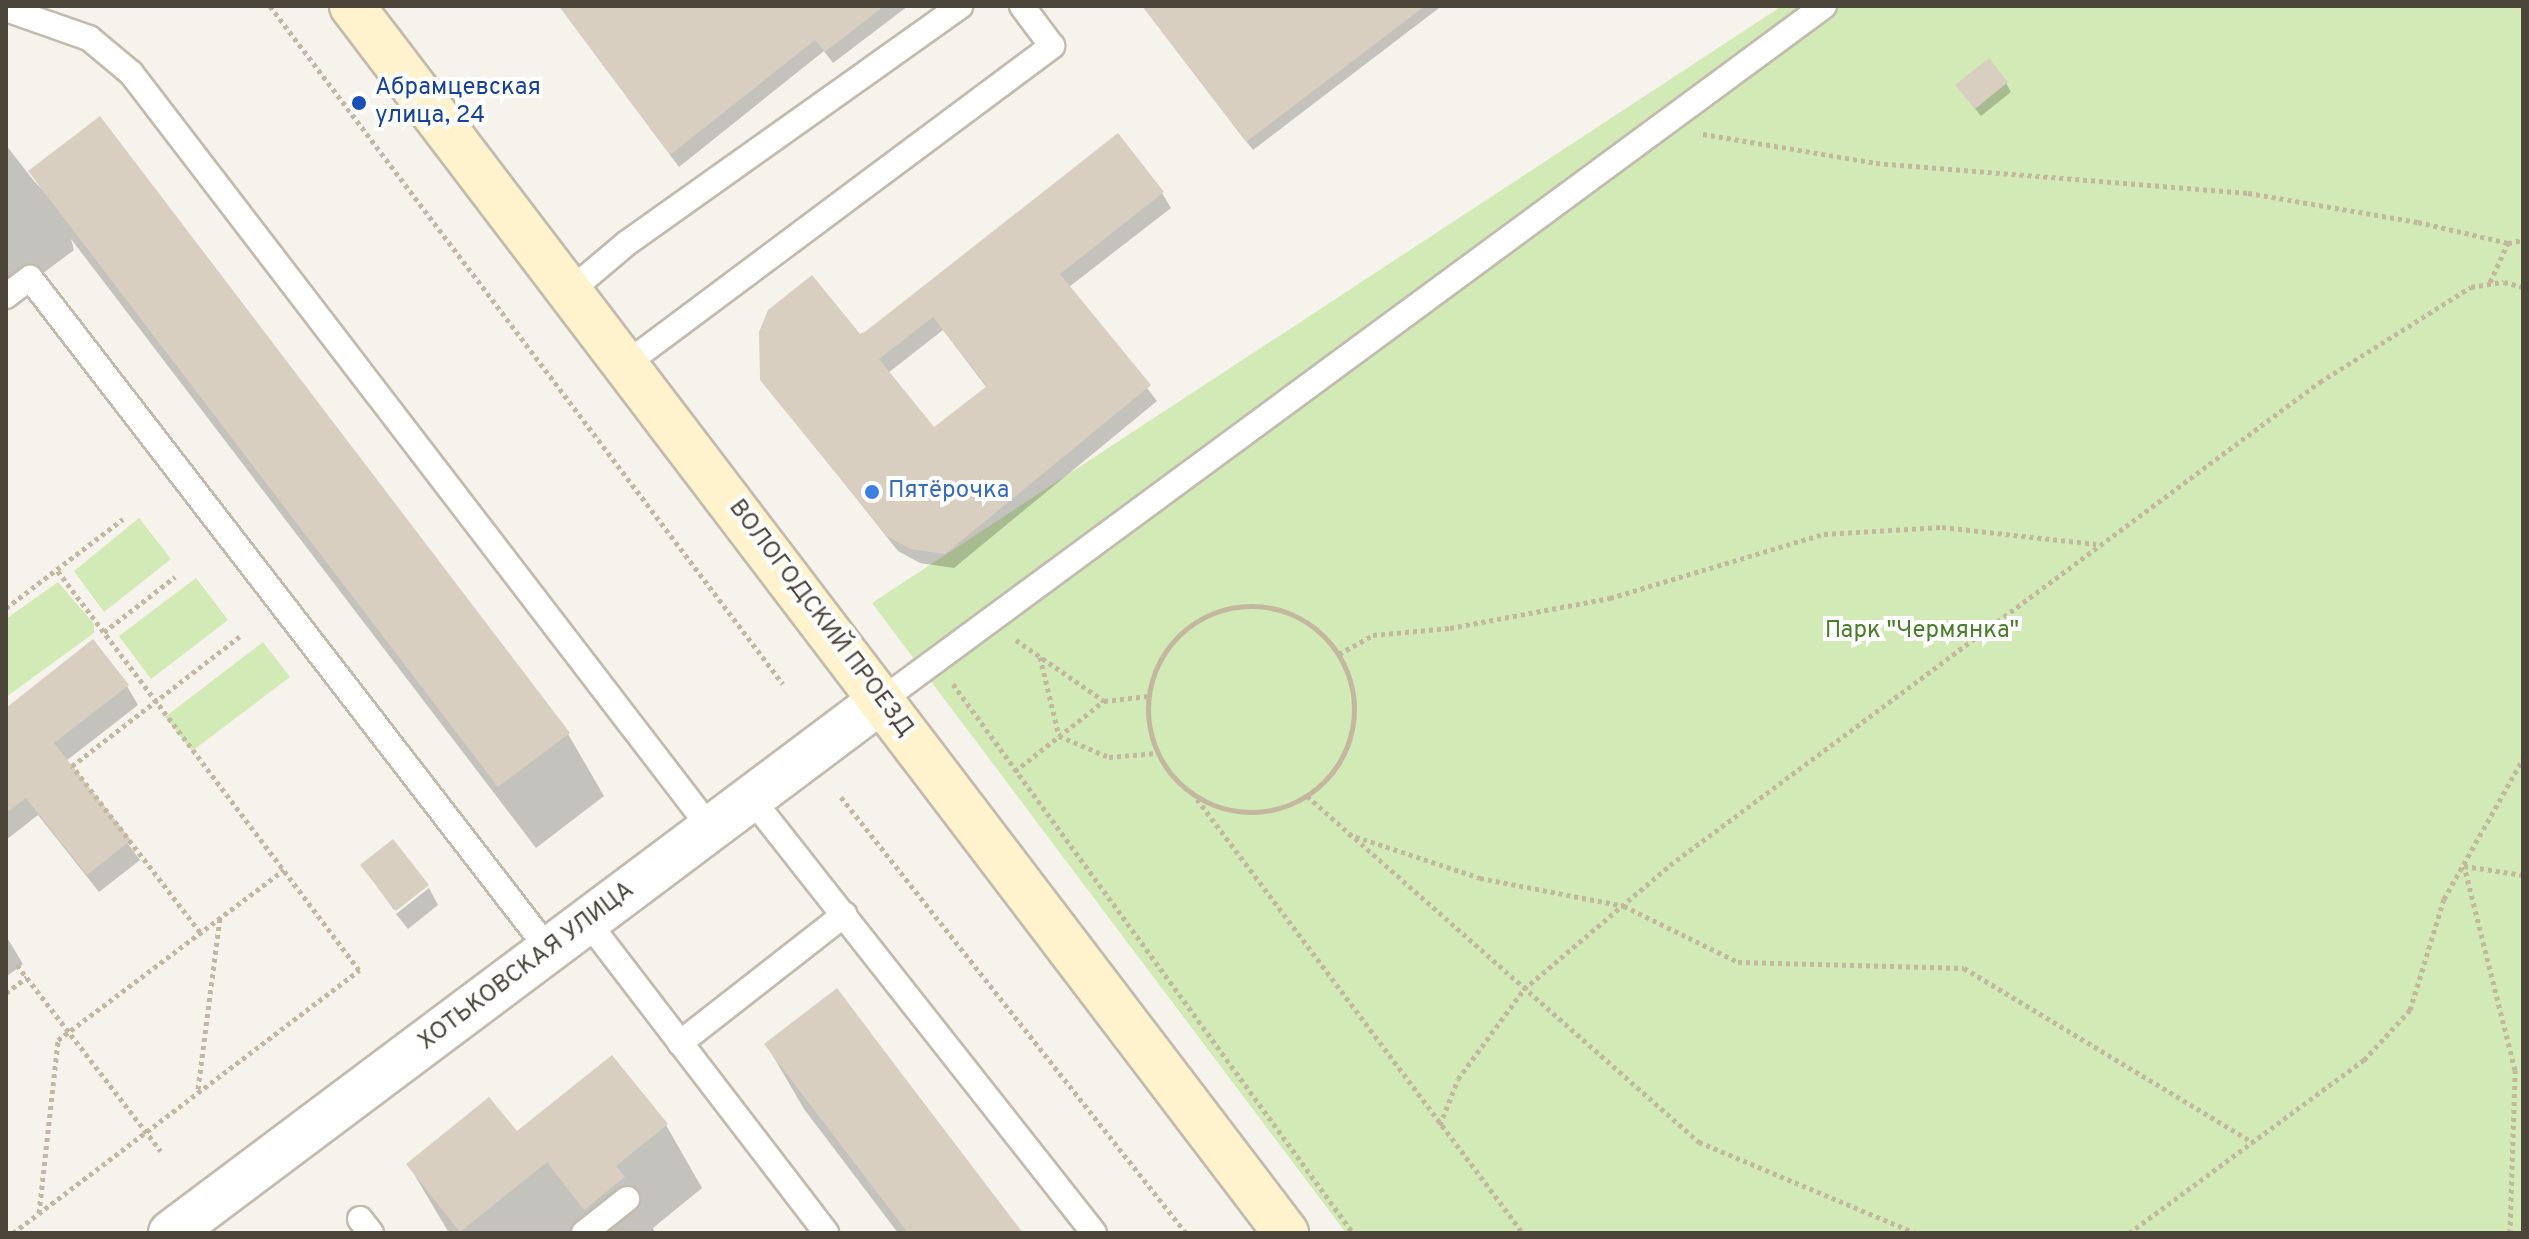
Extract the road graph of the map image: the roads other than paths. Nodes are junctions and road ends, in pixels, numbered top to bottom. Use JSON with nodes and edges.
{"nodes":[{"id":1,"x":352,"y":6,"type":"edge"},
{"id":2,"x":960,"y":6,"type":"edge"},
{"id":3,"x":1022,"y":6,"type":"edge"},
{"id":4,"x":1824,"y":6,"type":"edge"},
{"id":5,"x":6,"y":9,"type":"edge"},
{"id":6,"x":570,"y":291,"type":"junction"},
{"id":7,"x":6,"y":296,"type":"edge"},
{"id":8,"x":626,"y":364,"type":"junction"},
{"id":9,"x":882,"y":700,"type":"junction"},
{"id":10,"x":751,"y":798,"type":"junction"},
{"id":11,"x":711,"y":829,"type":"junction"},
{"id":12,"x":845,"y":914,"type":"junction"},
{"id":13,"x":587,"y":921,"type":"junction"},
{"id":14,"x":549,"y":950,"type":"junction"},
{"id":15,"x":680,"y":1043,"type":"junction"},
{"id":16,"x":627,"y":1199,"type":"dead end"},
{"id":17,"x":179,"y":1231,"type":"edge"},
{"id":18,"x":584,"y":1233,"type":"edge"},
{"id":19,"x":826,"y":1233,"type":"edge"},
{"id":20,"x":1094,"y":1233,"type":"edge"},
{"id":21,"x":1286,"y":1233,"type":"edge"}],
"edges":[{"from":1,"to":6,"type":"street","name":"ВОЛОГОДСКИЙ ПРОЕЗД"},
{"from":2,"to":6,"type":"lane"},
{"from":3,"to":8,"type":"lane"},
{"from":4,"to":9,"type":"lane"},
{"from":5,"to":11,"type":"lane"},
{"from":6,"to":8,"type":"street","name":"ВОЛОГОДСКИЙ ПРОЕЗД"},
{"from":7,"to":14,"type":"lane"},
{"from":8,"to":9,"type":"street","name":"ВОЛОГОДСКИЙ ПРОЕЗД"},
{"from":9,"to":10,"type":"street","name":"ХОТЬКОВСКАЯ УЛИЦА"},
{"from":9,"to":21,"type":"street","name":"ВОЛОГОДСКИЙ ПРОЕЗД"},
{"from":10,"to":11,"type":"street","name":"ХОТЬКОВСКАЯ УЛИЦА"},
{"from":10,"to":12,"type":"lane"},
{"from":11,"to":13,"type":"street","name":"ХОТЬКОВСКАЯ УЛИЦА"},
{"from":12,"to":15,"type":"lane"},
{"from":12,"to":20,"type":"lane"},
{"from":13,"to":14,"type":"street","name":"ХОТЬКОВСКАЯ УЛИЦА"},
{"from":13,"to":15,"type":"lane"},
{"from":14,"to":17,"type":"street","name":"ХОТЬКОВСКАЯ УЛИЦА"},
{"from":15,"to":19,"type":"lane"},
{"from":16,"to":18,"type":"lane"}]}
